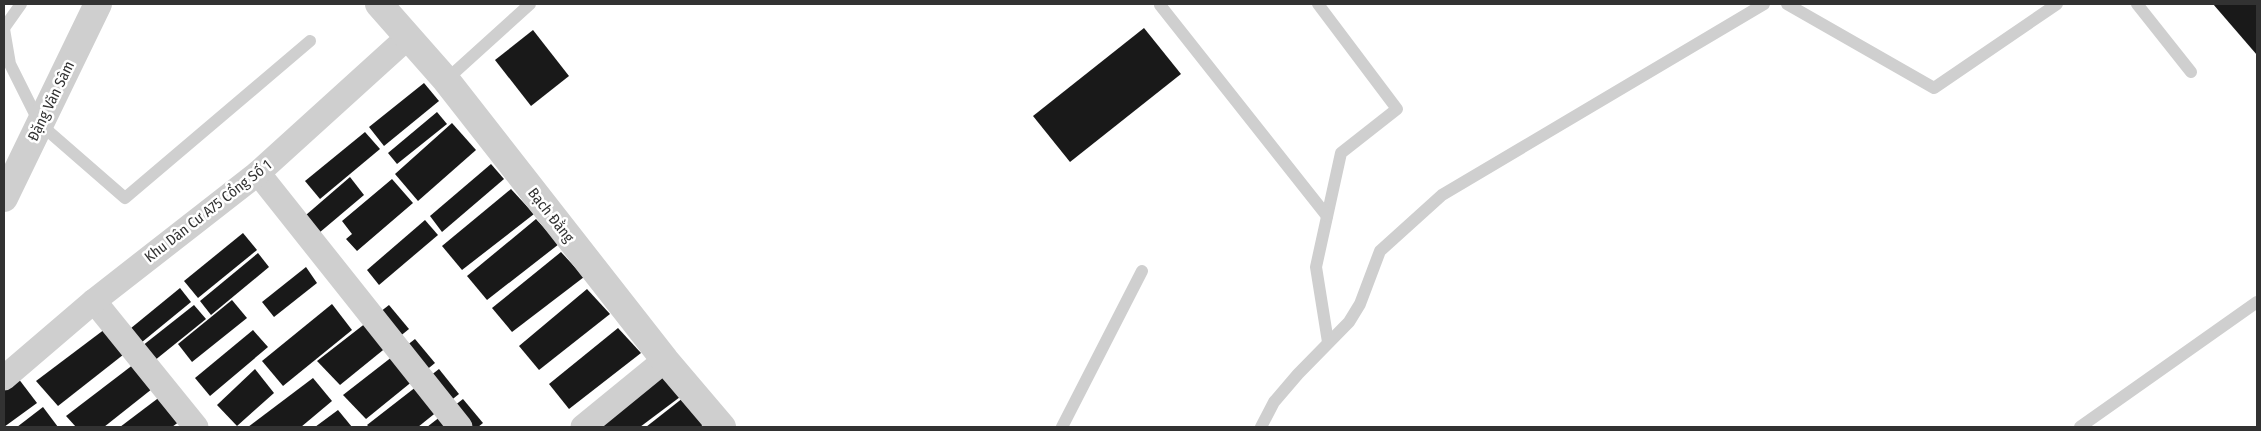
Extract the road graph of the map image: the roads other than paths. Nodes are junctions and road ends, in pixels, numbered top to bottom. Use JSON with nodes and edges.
{"nodes":[{"id":1,"x":22,"y":4,"type":"edge"},
{"id":2,"x":98,"y":4,"type":"edge"},
{"id":3,"x":379,"y":4,"type":"edge"},
{"id":4,"x":530,"y":4,"type":"edge"},
{"id":5,"x":1318,"y":4,"type":"edge"},
{"id":6,"x":1764,"y":4,"type":"edge"},
{"id":7,"x":1787,"y":4,"type":"edge"},
{"id":8,"x":2057,"y":4,"type":"edge"},
{"id":9,"x":2137,"y":4,"type":"edge"},
{"id":10,"x":1160,"y":5,"type":"dead end"},
{"id":11,"x":4,"y":29,"type":"edge"},
{"id":12,"x":408,"y":37,"type":"junction"},
{"id":13,"x":310,"y":41,"type":"dead end"},
{"id":14,"x":2191,"y":72,"type":"dead end"},
{"id":15,"x":446,"y":80,"type":"junction"},
{"id":16,"x":40,"y":124,"type":"junction"},
{"id":17,"x":258,"y":173,"type":"junction"},
{"id":18,"x":4,"y":198,"type":"edge"},
{"id":19,"x":1327,"y":216,"type":"junction"},
{"id":20,"x":1142,"y":271,"type":"dead end"},
{"id":21,"x":94,"y":301,"type":"junction"},
{"id":22,"x":2257,"y":302,"type":"edge"},
{"id":23,"x":1328,"y":342,"type":"junction"},
{"id":24,"x":665,"y":360,"type":"junction"},
{"id":25,"x":4,"y":378,"type":"edge"},
{"id":26,"x":196,"y":427,"type":"edge"},
{"id":27,"x":460,"y":427,"type":"edge"},
{"id":28,"x":583,"y":427,"type":"edge"},
{"id":29,"x":722,"y":427,"type":"edge"},
{"id":30,"x":1062,"y":427,"type":"edge"},
{"id":31,"x":1261,"y":427,"type":"edge"},
{"id":32,"x":2080,"y":427,"type":"edge"}],
"edges":[{"from":1,"to":11,"type":"lane"},
{"from":2,"to":16,"type":"street","name":"Đặng Văn Sâm"},
{"from":3,"to":12,"type":"street","name":"Bạch Đằng"},
{"from":4,"to":15,"type":"lane"},
{"from":5,"to":19,"type":"lane"},
{"from":6,"to":23,"type":"lane"},
{"from":7,"to":8,"type":"lane"},
{"from":9,"to":14,"type":"lane"},
{"from":10,"to":19,"type":"lane"},
{"from":11,"to":16,"type":"lane"},
{"from":12,"to":15,"type":"street","name":"Bạch Đằng"},
{"from":12,"to":17,"type":"street","name":"Khu Dân Cư A75 Cổng Số 1"},
{"from":13,"to":16,"type":"lane"},
{"from":15,"to":24,"type":"street","name":"Bạch Đằng"},
{"from":16,"to":18,"type":"street","name":"Đặng Văn Sâm"},
{"from":17,"to":21,"type":"street","name":"Khu Dân Cư A75 Cổng Số 1"},
{"from":17,"to":27,"type":"street"},
{"from":19,"to":23,"type":"lane"},
{"from":20,"to":30,"type":"lane"},
{"from":21,"to":25,"type":"street","name":"Khu Dân Cư A75 Cổng Số 1"},
{"from":21,"to":26,"type":"street"},
{"from":22,"to":32,"type":"lane"},
{"from":23,"to":31,"type":"lane"},
{"from":24,"to":28,"type":"street"},
{"from":24,"to":29,"type":"street","name":"Bạch Đằng"}]}
